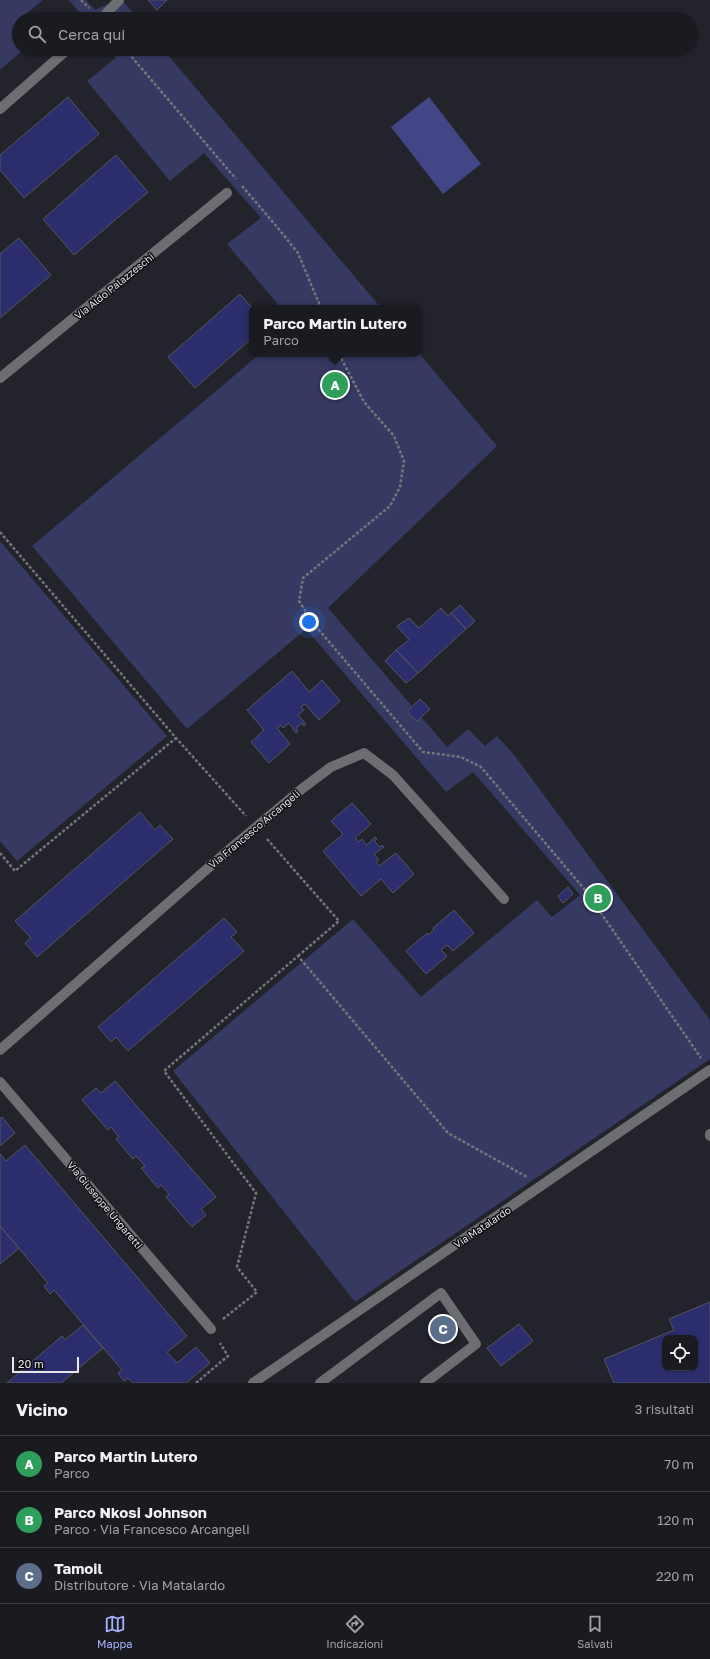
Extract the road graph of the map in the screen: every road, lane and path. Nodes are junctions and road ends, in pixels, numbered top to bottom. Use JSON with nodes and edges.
{"nodes":[{"id":1,"x":119,"y":0,"type":"edge"},
{"id":2,"x":108,"y":12,"type":"edge"},
{"id":3,"x":60,"y":56,"type":"edge"},
{"id":4,"x":130,"y":56,"type":"edge"},
{"id":5,"x":0,"y":108,"type":"edge"},
{"id":6,"x":227,"y":193,"type":"dead end"},
{"id":7,"x":320,"y":305,"type":"edge"},
{"id":8,"x":341,"y":357,"type":"edge"},
{"id":9,"x":0,"y":378,"type":"edge"},
{"id":10,"x":0,"y":532,"type":"edge"},
{"id":11,"x":176,"y":738,"type":"junction"},
{"id":12,"x":256,"y":827,"type":"junction"},
{"id":13,"x":0,"y":853,"type":"edge"},
{"id":14,"x":504,"y":899,"type":"dead end"},
{"id":15,"x":298,"y":956,"type":"junction"},
{"id":16,"x":0,"y":1050,"type":"edge"},
{"id":17,"x":710,"y":1070,"type":"edge"},
{"id":18,"x":0,"y":1082,"type":"edge"},
{"id":19,"x":542,"y":1185,"type":"junction"},
{"id":20,"x":211,"y":1329,"type":"junction"},
{"id":21,"x":196,"y":1383,"type":"edge"},
{"id":22,"x":253,"y":1383,"type":"edge"},
{"id":23,"x":320,"y":1383,"type":"edge"},
{"id":24,"x":425,"y":1383,"type":"edge"}],
"edges":[{"from":1,"to":2,"type":"street"},
{"from":3,"to":5,"type":"street"},
{"from":4,"to":7,"type":"path"},
{"from":6,"to":9,"type":"street","name":"Via Aldo Palazzeschi"},
{"from":8,"to":17,"type":"path"},
{"from":10,"to":11,"type":"path"},
{"from":11,"to":12,"type":"path"},
{"from":11,"to":13,"type":"path"},
{"from":12,"to":14,"type":"street","name":"Via Francesco Arcangeli"},
{"from":12,"to":15,"type":"path"},
{"from":12,"to":16,"type":"street","name":"Via Francesco Arcangeli"},
{"from":15,"to":19,"type":"path"},
{"from":15,"to":20,"type":"path"},
{"from":17,"to":19,"type":"street","name":"Via Matalardo"},
{"from":18,"to":20,"type":"street","name":"Via Giuseppe Ungaretti"},
{"from":19,"to":22,"type":"street","name":"Via Matalardo"},
{"from":20,"to":21,"type":"path"},
{"from":23,"to":24,"type":"street"}]}
